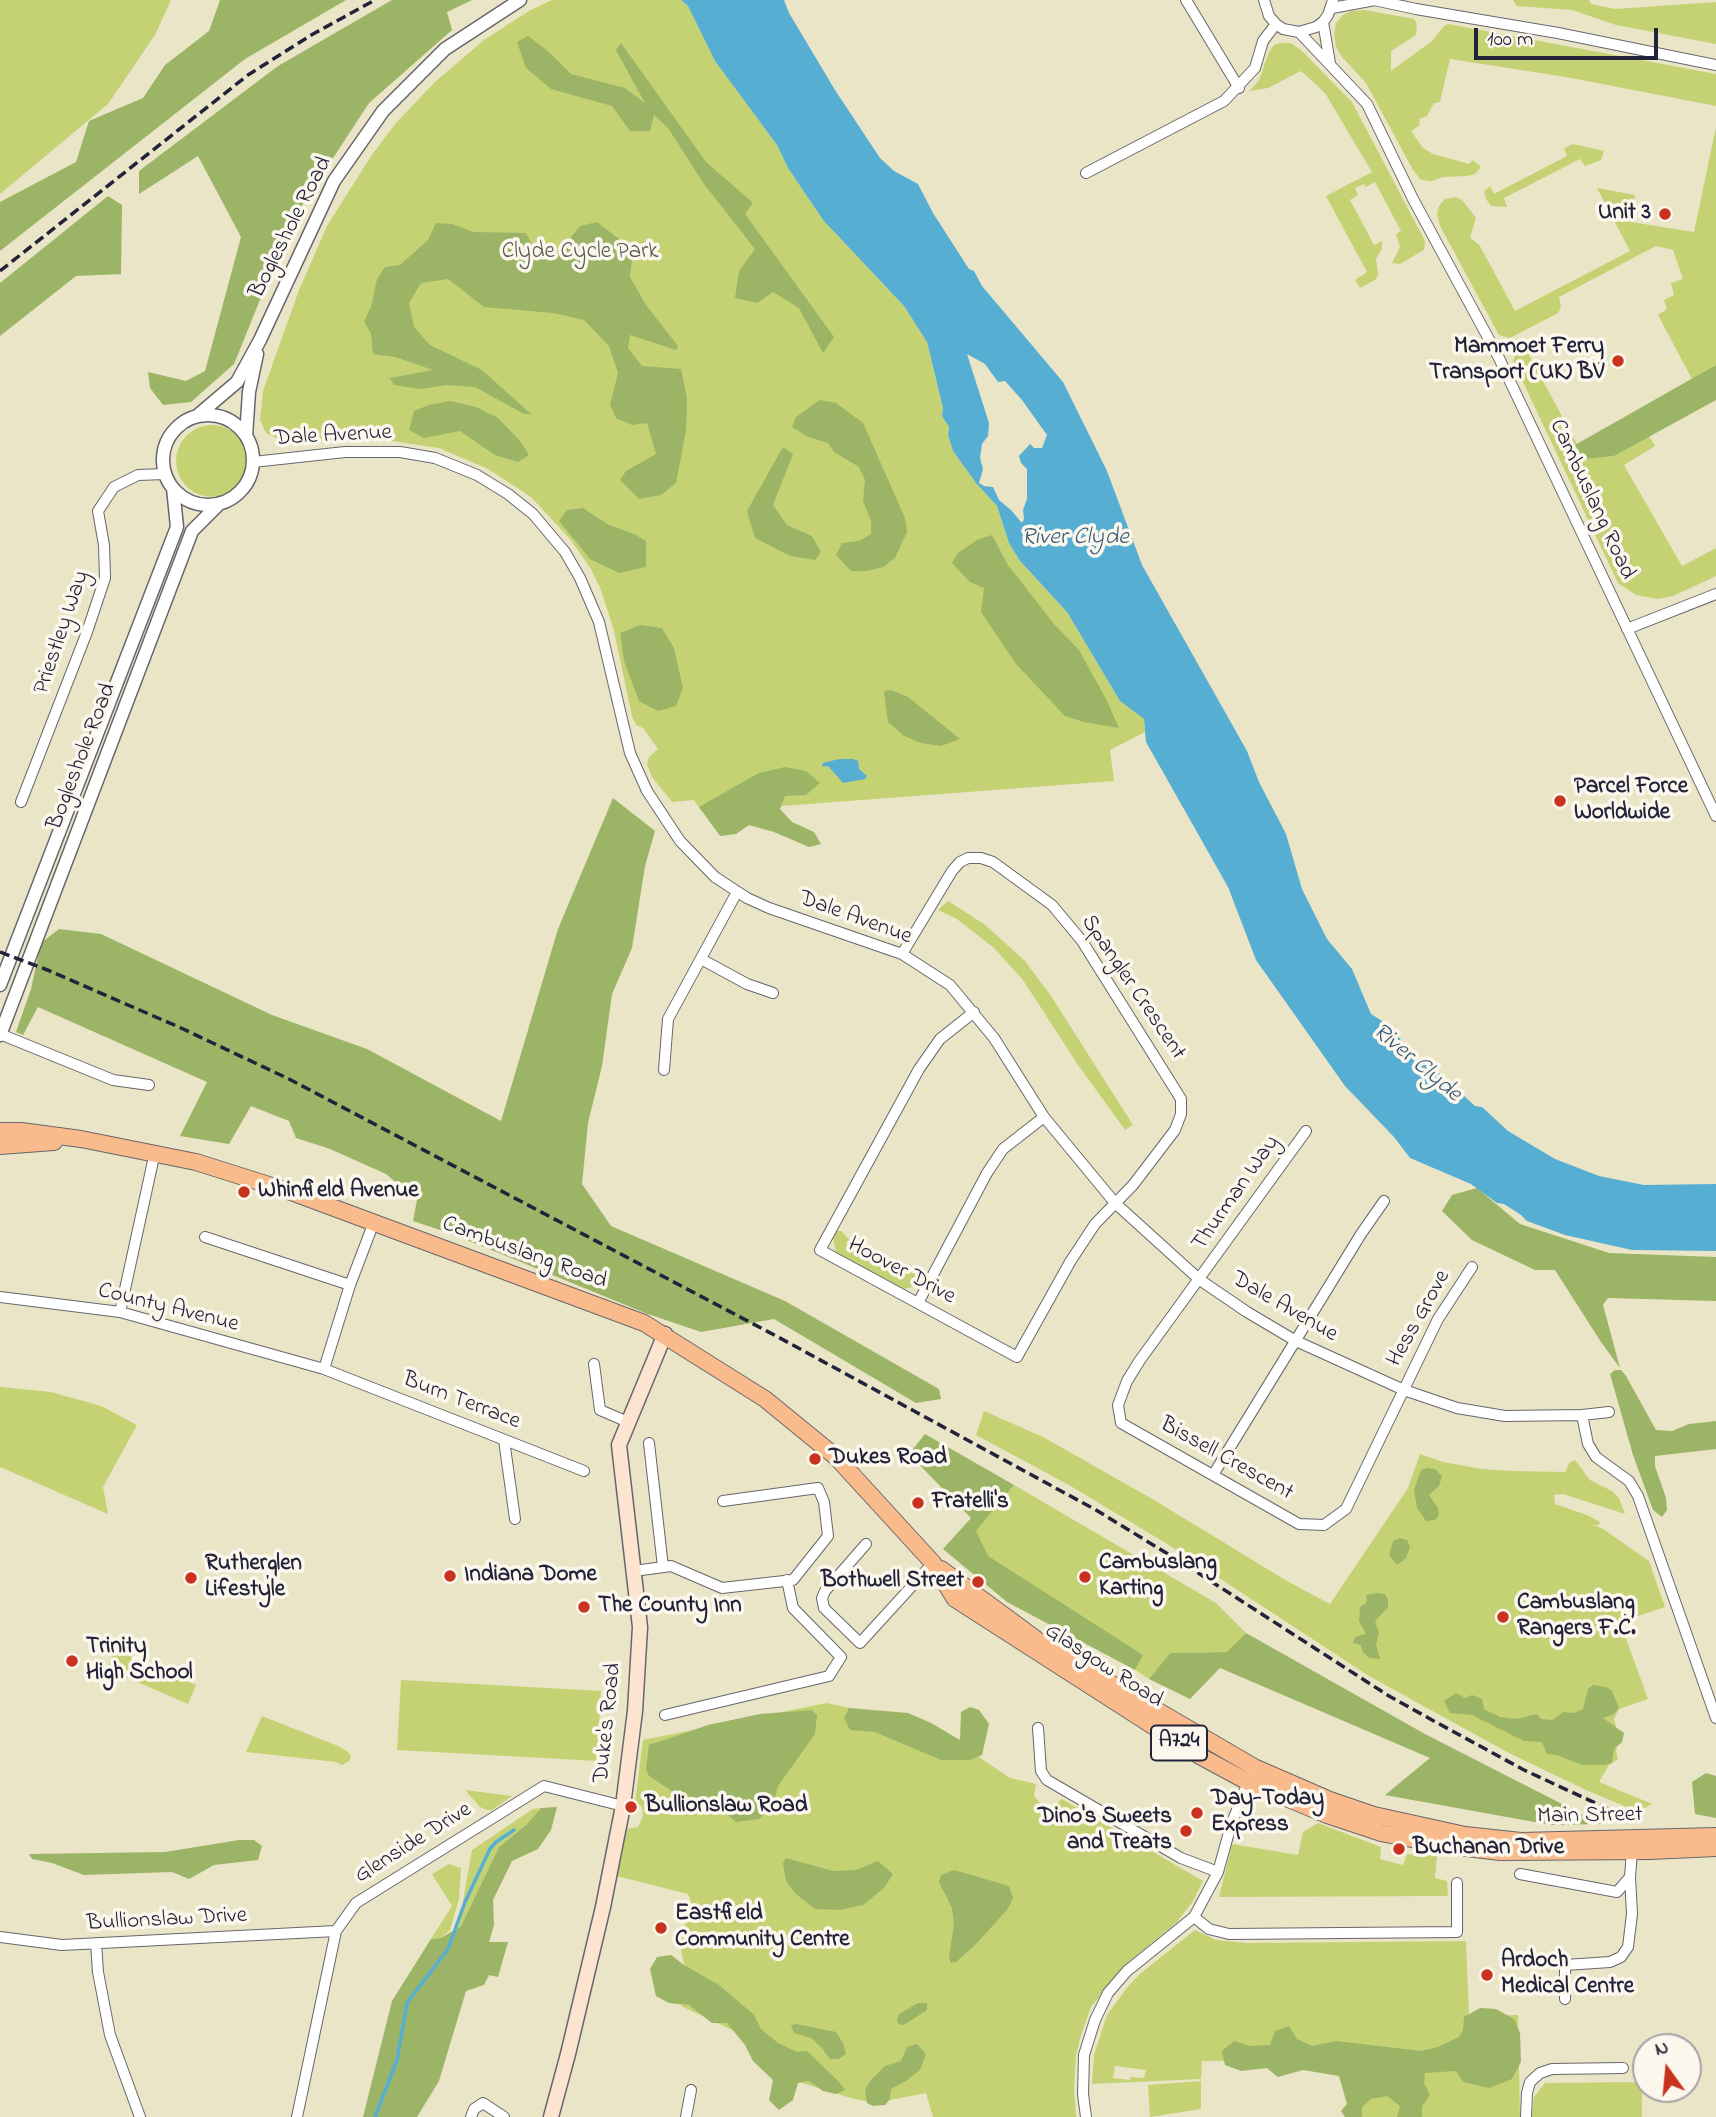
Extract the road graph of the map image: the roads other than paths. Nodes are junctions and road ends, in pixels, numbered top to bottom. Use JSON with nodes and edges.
{"nodes":[{"id":1,"x":520,"y":0,"type":"edge"},
{"id":2,"x":1186,"y":0,"type":"edge"},
{"id":3,"x":1264,"y":0,"type":"edge"},
{"id":4,"x":1375,"y":0,"type":"edge"},
{"id":5,"x":1332,"y":4,"type":"edge"},
{"id":6,"x":1323,"y":22,"type":"junction"},
{"id":7,"x":1276,"y":24,"type":"junction"},
{"id":8,"x":1299,"y":32,"type":"junction"},
{"id":9,"x":1331,"y":64,"type":"junction"},
{"id":10,"x":1716,"y":65,"type":"edge"},
{"id":11,"x":1239,"y":88,"type":"junction"},
{"id":12,"x":1086,"y":173,"type":"dead end"},
{"id":13,"x":260,"y":340,"type":"junction"},
{"id":14,"x":197,"y":416,"type":"junction"},
{"id":15,"x":246,"y":436,"type":"junction"},
{"id":16,"x":253,"y":463,"type":"junction"},
{"id":17,"x":165,"y":474,"type":"junction"},
{"id":18,"x":173,"y":488,"type":"junction"},
{"id":19,"x":220,"y":503,"type":"junction"},
{"id":20,"x":1716,"y":594,"type":"edge"},
{"id":21,"x":1627,"y":629,"type":"junction"},
{"id":22,"x":21,"y":802,"type":"dead end"},
{"id":23,"x":1716,"y":816,"type":"edge"},
{"id":24,"x":737,"y":892,"type":"junction"},
{"id":25,"x":902,"y":954,"type":"junction"},
{"id":26,"x":701,"y":959,"type":"junction"},
{"id":27,"x":0,"y":985,"type":"edge"},
{"id":28,"x":773,"y":993,"type":"dead end"},
{"id":29,"x":974,"y":1012,"type":"junction"},
{"id":30,"x":0,"y":1035,"type":"edge"},
{"id":31,"x":664,"y":1070,"type":"dead end"},
{"id":32,"x":149,"y":1085,"type":"dead end"},
{"id":33,"x":1044,"y":1117,"type":"junction"},
{"id":34,"x":1306,"y":1130,"type":"dead end"},
{"id":35,"x":0,"y":1131,"type":"edge"},
{"id":36,"x":81,"y":1139,"type":"junction"},
{"id":37,"x":0,"y":1146,"type":"edge"},
{"id":38,"x":155,"y":1152,"type":"junction"},
{"id":39,"x":1384,"y":1201,"type":"dead end"},
{"id":40,"x":1115,"y":1203,"type":"junction"},
{"id":41,"x":374,"y":1222,"type":"junction"},
{"id":42,"x":205,"y":1237,"type":"dead end"},
{"id":43,"x":1472,"y":1267,"type":"dead end"},
{"id":44,"x":1200,"y":1280,"type":"junction"},
{"id":45,"x":350,"y":1285,"type":"junction"},
{"id":46,"x":0,"y":1297,"type":"edge"},
{"id":47,"x":918,"y":1303,"type":"junction"},
{"id":48,"x":120,"y":1312,"type":"junction"},
{"id":49,"x":665,"y":1334,"type":"junction"},
{"id":50,"x":1296,"y":1341,"type":"junction"},
{"id":51,"x":594,"y":1364,"type":"dead end"},
{"id":52,"x":324,"y":1370,"type":"junction"},
{"id":53,"x":1404,"y":1390,"type":"junction"},
{"id":54,"x":1609,"y":1412,"type":"dead end"},
{"id":55,"x":1582,"y":1415,"type":"junction"},
{"id":56,"x":628,"y":1422,"type":"junction"},
{"id":57,"x":504,"y":1440,"type":"junction"},
{"id":58,"x":649,"y":1443,"type":"dead end"},
{"id":59,"x":584,"y":1471,"type":"dead end"},
{"id":60,"x":1213,"y":1475,"type":"junction"},
{"id":61,"x":723,"y":1501,"type":"dead end"},
{"id":62,"x":515,"y":1520,"type":"dead end"},
{"id":63,"x":866,"y":1544,"type":"dead end"},
{"id":64,"x":933,"y":1563,"type":"junction"},
{"id":65,"x":663,"y":1567,"type":"junction"},
{"id":66,"x":634,"y":1572,"type":"junction"},
{"id":67,"x":787,"y":1580,"type":"junction"},
{"id":68,"x":665,"y":1715,"type":"dead end"},
{"id":69,"x":1716,"y":1718,"type":"edge"},
{"id":70,"x":1038,"y":1728,"type":"dead end"},
{"id":71,"x":1251,"y":1774,"type":"junction"},
{"id":72,"x":623,"y":1806,"type":"junction"},
{"id":73,"x":1716,"y":1836,"type":"edge"},
{"id":74,"x":1465,"y":1841,"type":"joint"},
{"id":75,"x":1632,"y":1845,"type":"junction"},
{"id":76,"x":1716,"y":1848,"type":"edge"},
{"id":77,"x":1218,"y":1872,"type":"junction"},
{"id":78,"x":1520,"y":1874,"type":"dead end"},
{"id":79,"x":1630,"y":1877,"type":"junction"},
{"id":80,"x":1457,"y":1883,"type":"dead end"},
{"id":81,"x":1194,"y":1917,"type":"junction"},
{"id":82,"x":336,"y":1931,"type":"junction"},
{"id":83,"x":0,"y":1937,"type":"edge"},
{"id":84,"x":96,"y":1943,"type":"junction"},
{"id":85,"x":1565,"y":1999,"type":"dead end"},
{"id":86,"x":1623,"y":2068,"type":"dead end"},
{"id":87,"x":691,"y":2091,"type":"dead end"},
{"id":88,"x":140,"y":2117,"type":"edge"},
{"id":89,"x":297,"y":2117,"type":"edge"},
{"id":90,"x":471,"y":2117,"type":"edge"},
{"id":91,"x":504,"y":2117,"type":"edge"},
{"id":92,"x":551,"y":2117,"type":"edge"},
{"id":93,"x":686,"y":2117,"type":"edge"},
{"id":94,"x":1086,"y":2117,"type":"edge"},
{"id":95,"x":1526,"y":2117,"type":"edge"}],
"edges":[{"from":1,"to":13,"type":"street","name":"Bogleshole Road"},
{"from":2,"to":11,"type":"street"},
{"from":3,"to":7,"type":"street"},
{"from":4,"to":5,"type":"street"},
{"from":4,"to":10,"type":"street"},
{"from":5,"to":6,"type":"street"},
{"from":6,"to":8,"type":"street"},
{"from":6,"to":9,"type":"street"},
{"from":7,"to":8,"type":"street"},
{"from":7,"to":11,"type":"street"},
{"from":8,"to":9,"type":"street","name":"Cambuslang Road"},
{"from":9,"to":21,"type":"street","name":"Cambuslang Road"},
{"from":11,"to":12,"type":"street"},
{"from":13,"to":14,"type":"street","name":"Bogleshole Road"},
{"from":13,"to":15,"type":"street","name":"Bogleshole Road"},
{"from":14,"to":15,"type":"street"},
{"from":14,"to":17,"type":"street"},
{"from":15,"to":16,"type":"street"},
{"from":16,"to":19,"type":"street"},
{"from":16,"to":24,"type":"street","name":"Dale Avenue"},
{"from":17,"to":18,"type":"street"},
{"from":17,"to":22,"type":"street","name":"Priestley Way"},
{"from":18,"to":19,"type":"street"},
{"from":18,"to":27,"type":"street","name":"Bogleshole Road"},
{"from":19,"to":30,"type":"street","name":"Bogleshole Road"},
{"from":20,"to":21,"type":"street"},
{"from":21,"to":23,"type":"street","name":"Cambuslang Road"},
{"from":24,"to":25,"type":"street","name":"Dale Avenue"},
{"from":24,"to":26,"type":"street"},
{"from":25,"to":29,"type":"street","name":"Dale Avenue"},
{"from":25,"to":40,"type":"street","name":"Spangler Crescent"},
{"from":26,"to":28,"type":"street"},
{"from":26,"to":31,"type":"street"},
{"from":29,"to":33,"type":"street","name":"Dale Avenue"},
{"from":29,"to":47,"type":"street","name":"Hoover Drive"},
{"from":30,"to":32,"type":"street"},
{"from":33,"to":40,"type":"street","name":"Dale Avenue"},
{"from":33,"to":47,"type":"street"},
{"from":34,"to":44,"type":"street","name":"Thurman Way"},
{"from":35,"to":36,"type":"main road","name":"Cambuslang Road","number":"A724"},
{"from":36,"to":37,"type":"main road","number":"A724"},
{"from":36,"to":38,"type":"main road","name":"Cambuslang Road","number":"A724"},
{"from":38,"to":41,"type":"main road","name":"Cambuslang Road","number":"A724"},
{"from":38,"to":48,"type":"street"},
{"from":39,"to":50,"type":"street"},
{"from":40,"to":44,"type":"street","name":"Dale Avenue"},
{"from":40,"to":47,"type":"street","name":"Hoover Drive"},
{"from":41,"to":45,"type":"street"},
{"from":41,"to":49,"type":"main road","name":"Cambuslang Road","number":"A724"},
{"from":42,"to":45,"type":"street"},
{"from":43,"to":53,"type":"street","name":"Hess Grove"},
{"from":44,"to":50,"type":"street","name":"Dale Avenue"},
{"from":44,"to":60,"type":"street","name":"Bissell Crescent"},
{"from":45,"to":52,"type":"street"},
{"from":46,"to":48,"type":"street","name":"County Avenue"},
{"from":48,"to":52,"type":"street","name":"County Avenue"},
{"from":49,"to":56,"type":"main road","name":"Duke's Road"},
{"from":49,"to":64,"type":"main road","name":"Glasgow Road","number":"A724"},
{"from":50,"to":53,"type":"street","name":"Dale Avenue"},
{"from":50,"to":60,"type":"street"},
{"from":51,"to":56,"type":"street"},
{"from":52,"to":57,"type":"street","name":"Burn Terrace"},
{"from":53,"to":55,"type":"street","name":"Dale Avenue"},
{"from":53,"to":60,"type":"street","name":"Bissell Crescent"},
{"from":54,"to":55,"type":"street","name":"Dale Avenue"},
{"from":55,"to":69,"type":"street"},
{"from":56,"to":66,"type":"main road","name":"Duke's Road"},
{"from":57,"to":59,"type":"street","name":"Burn Terrace"},
{"from":57,"to":62,"type":"street"},
{"from":58,"to":65,"type":"street"},
{"from":61,"to":67,"type":"street"},
{"from":63,"to":64,"type":"street"},
{"from":64,"to":71,"type":"main road","name":"Glasgow Road","number":"A724"},
{"from":65,"to":66,"type":"street"},
{"from":65,"to":67,"type":"street"},
{"from":66,"to":72,"type":"main road","name":"Duke's Road"},
{"from":67,"to":68,"type":"street"},
{"from":70,"to":77,"type":"street"},
{"from":71,"to":74,"type":"main road","name":"Glasgow Road","number":"A724"},
{"from":71,"to":77,"type":"street"},
{"from":72,"to":82,"type":"street","name":"Glenside Drive"},
{"from":72,"to":92,"type":"main road","name":"Duke's Road"},
{"from":73,"to":75,"type":"main road","name":"Main Street","number":"A724"},
{"from":74,"to":75,"type":"main road","name":"Main Street","number":"A724"},
{"from":75,"to":76,"type":"main road","name":"Main Street","number":"A724"},
{"from":75,"to":79,"type":"street"},
{"from":77,"to":81,"type":"street"},
{"from":78,"to":79,"type":"street"},
{"from":79,"to":85,"type":"street"},
{"from":80,"to":81,"type":"street"},
{"from":81,"to":94,"type":"street"},
{"from":82,"to":84,"type":"street","name":"Bullionslaw Drive"},
{"from":82,"to":89,"type":"street","name":"Glenside Drive"},
{"from":83,"to":84,"type":"street","name":"Bullionslaw Drive"},
{"from":84,"to":88,"type":"street"},
{"from":86,"to":95,"type":"street"},
{"from":87,"to":93,"type":"street"},
{"from":90,"to":91,"type":"street"}]}
